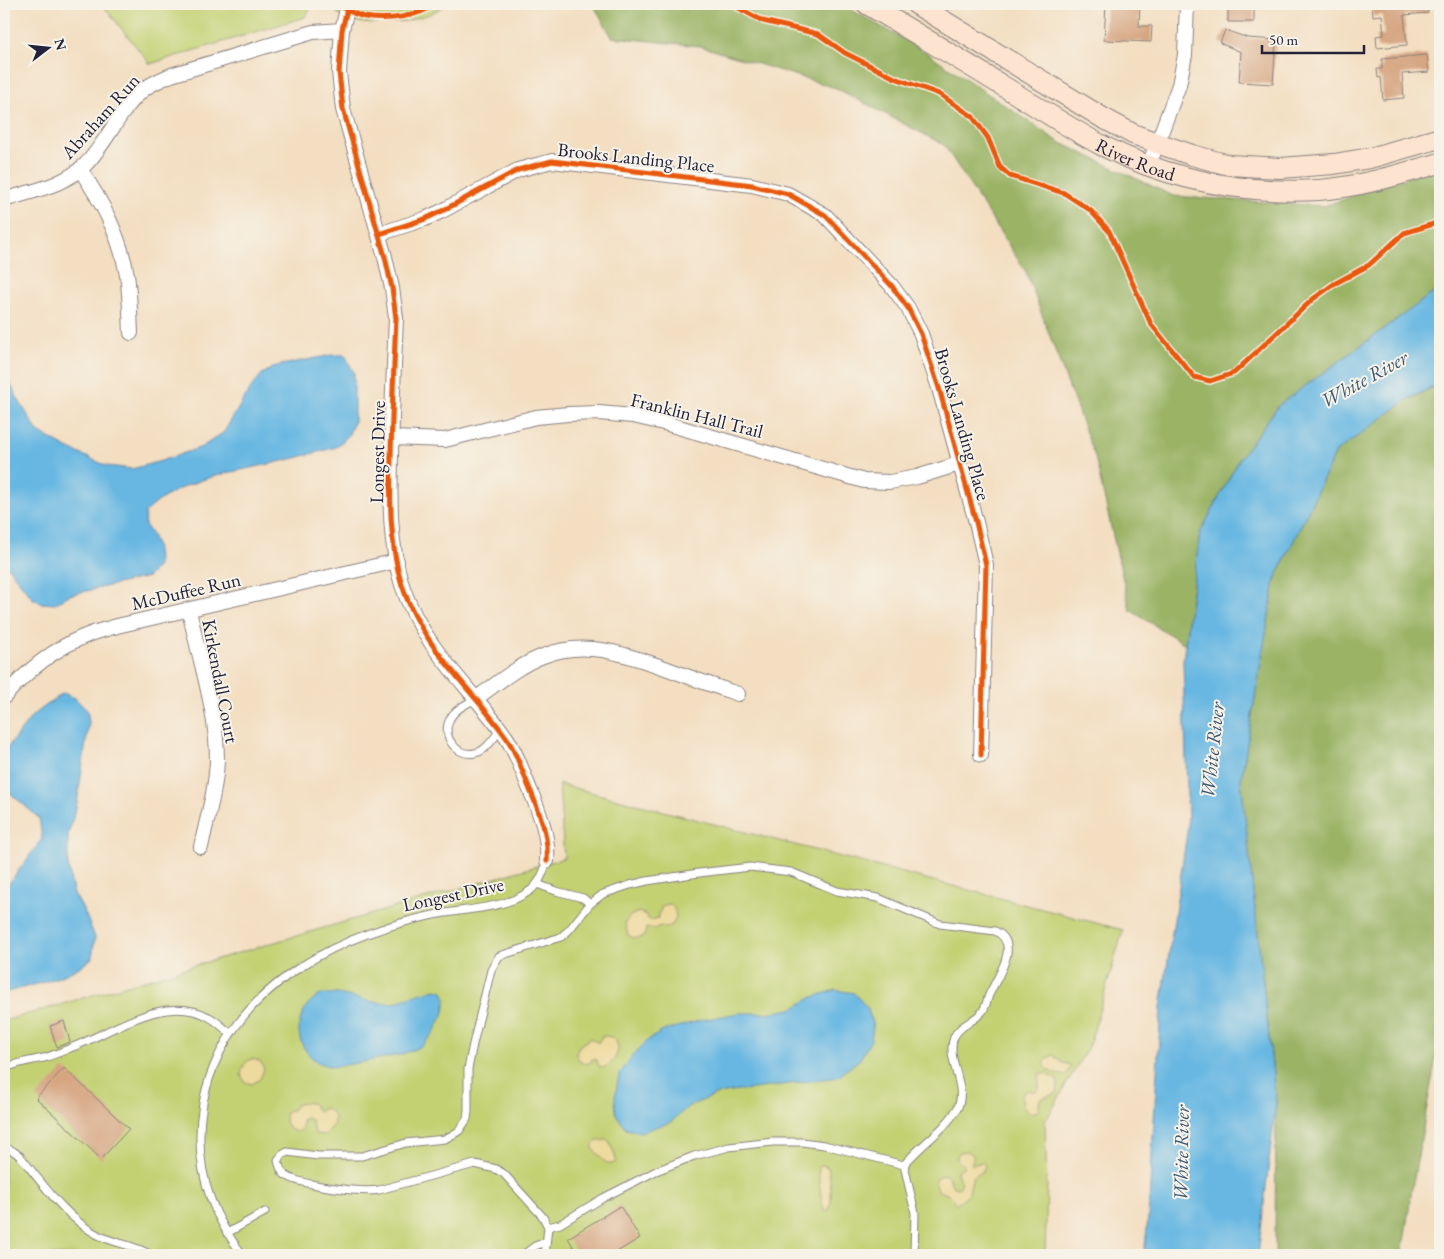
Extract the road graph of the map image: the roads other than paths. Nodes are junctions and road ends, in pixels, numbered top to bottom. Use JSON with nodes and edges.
{"nodes":[{"id":1,"x":869,"y":4,"type":"edge"},
{"id":2,"x":916,"y":4,"type":"edge"},
{"id":3,"x":1187,"y":4,"type":"edge"},
{"id":4,"x":349,"y":6,"type":"edge"},
{"id":5,"x":342,"y":30,"type":"junction"},
{"id":6,"x":1440,"y":138,"type":"edge"},
{"id":7,"x":1157,"y":143,"type":"junction"},
{"id":8,"x":1440,"y":163,"type":"edge"},
{"id":9,"x":1149,"y":165,"type":"junction"},
{"id":10,"x":80,"y":169,"type":"junction"},
{"id":11,"x":4,"y":200,"type":"edge"},
{"id":12,"x":379,"y":234,"type":"junction"},
{"id":13,"x":131,"y":333,"type":"dead end"},
{"id":14,"x":392,"y":438,"type":"junction"},
{"id":15,"x":959,"y":464,"type":"junction"},
{"id":16,"x":397,"y":561,"type":"junction"},
{"id":17,"x":188,"y":610,"type":"junction"},
{"id":18,"x":738,"y":694,"type":"dead end"},
{"id":19,"x":4,"y":697,"type":"edge"},
{"id":20,"x":475,"y":699,"type":"junction"},
{"id":21,"x":500,"y":730,"type":"junction"},
{"id":22,"x":981,"y":755,"type":"dead end"},
{"id":23,"x":200,"y":847,"type":"dead end"},
{"id":24,"x":547,"y":861,"type":"joint"},
{"id":25,"x":537,"y":884,"type":"junction"},
{"id":26,"x":590,"y":904,"type":"junction"},
{"id":27,"x":230,"y":1033,"type":"junction"},
{"id":28,"x":4,"y":1069,"type":"edge"},
{"id":29,"x":4,"y":1147,"type":"edge"},
{"id":30,"x":904,"y":1165,"type":"junction"},
{"id":31,"x":265,"y":1212,"type":"dead end"},
{"id":32,"x":548,"y":1227,"type":"junction"},
{"id":33,"x":227,"y":1233,"type":"junction"},
{"id":34,"x":546,"y":1242,"type":"junction"},
{"id":35,"x":152,"y":1255,"type":"edge"},
{"id":36,"x":243,"y":1255,"type":"edge"},
{"id":37,"x":522,"y":1255,"type":"edge"},
{"id":38,"x":545,"y":1255,"type":"edge"},
{"id":39,"x":914,"y":1255,"type":"edge"}],
"edges":[{"from":1,"to":9,"type":"main road","name":"River Road"},
{"from":2,"to":7,"type":"main road","name":"River Road"},
{"from":3,"to":7,"type":"street"},
{"from":4,"to":5,"type":"street","name":"Longest Drive"},
{"from":5,"to":10,"type":"street","name":"Abraham Run"},
{"from":5,"to":12,"type":"street","name":"Longest Drive"},
{"from":6,"to":7,"type":"main road","name":"River Road"},
{"from":7,"to":9,"type":"street"},
{"from":8,"to":9,"type":"main road","name":"River Road"},
{"from":10,"to":11,"type":"street","name":"Abraham Run"},
{"from":10,"to":13,"type":"street"},
{"from":12,"to":14,"type":"street","name":"Longest Drive"},
{"from":12,"to":15,"type":"street","name":"Brooks Landing Place"},
{"from":14,"to":15,"type":"street","name":"Franklin Hall Trail"},
{"from":14,"to":16,"type":"street","name":"Longest Drive"},
{"from":15,"to":22,"type":"street","name":"Brooks Landing Place"},
{"from":16,"to":17,"type":"street","name":"McDuffee Run"},
{"from":16,"to":20,"type":"street","name":"Longest Drive"},
{"from":17,"to":19,"type":"street","name":"McDuffee Run"},
{"from":17,"to":23,"type":"street","name":"Kirkendall Court"},
{"from":18,"to":20,"type":"street"},
{"from":20,"to":21,"type":"street","name":"Longest Drive"},
{"from":20,"to":21,"type":"lane"},
{"from":21,"to":24,"type":"street","name":"Longest Drive"},
{"from":24,"to":25,"type":"lane","name":"Longest Drive"},
{"from":25,"to":26,"type":"lane"},
{"from":25,"to":27,"type":"lane","name":"Longest Drive"},
{"from":26,"to":30,"type":"lane"},
{"from":26,"to":32,"type":"lane"},
{"from":27,"to":28,"type":"lane"},
{"from":27,"to":33,"type":"lane","name":"Longest Drive"},
{"from":29,"to":35,"type":"lane"},
{"from":30,"to":32,"type":"lane"},
{"from":30,"to":39,"type":"lane"},
{"from":31,"to":33,"type":"lane"},
{"from":32,"to":34,"type":"lane"},
{"from":33,"to":36,"type":"lane","name":"Longest Drive"},
{"from":34,"to":37,"type":"lane"},
{"from":34,"to":38,"type":"lane"}]}
